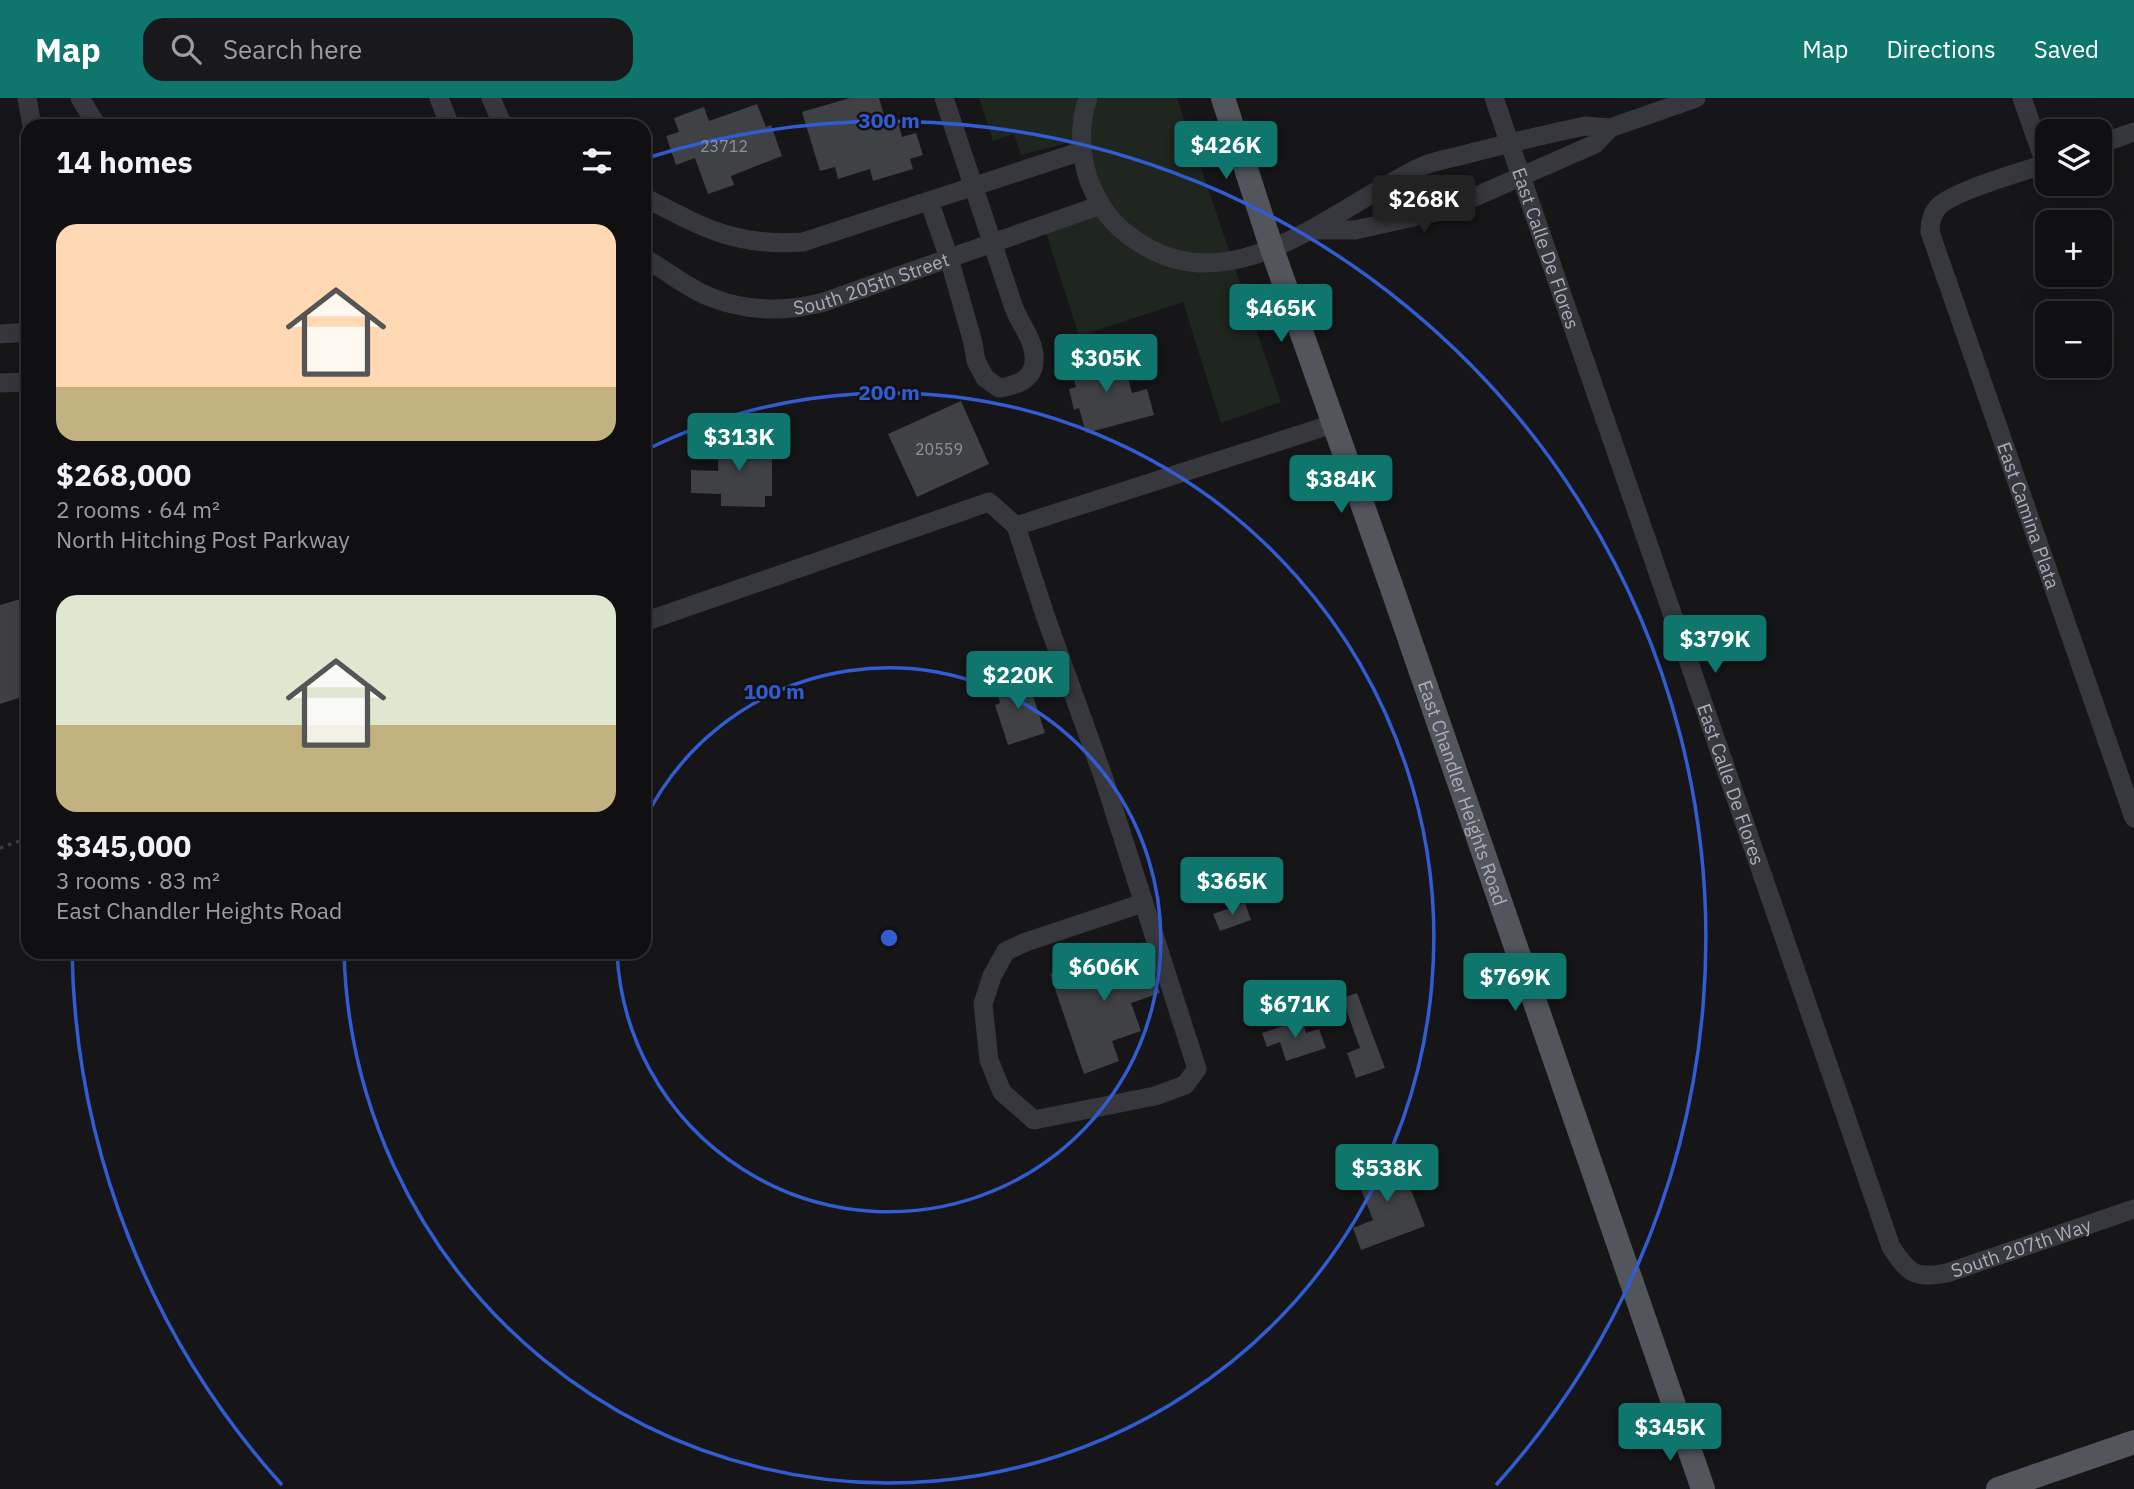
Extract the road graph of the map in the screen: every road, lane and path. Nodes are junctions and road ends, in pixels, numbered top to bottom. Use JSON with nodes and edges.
{"nodes":[{"id":1,"x":27,"y":98,"type":"edge"},
{"id":2,"x":80,"y":98,"type":"edge"},
{"id":3,"x":439,"y":98,"type":"edge"},
{"id":4,"x":491,"y":98,"type":"edge"},
{"id":5,"x":944,"y":98,"type":"edge"},
{"id":6,"x":1088,"y":98,"type":"edge"},
{"id":7,"x":1223,"y":98,"type":"edge"},
{"id":8,"x":1494,"y":98,"type":"edge"},
{"id":9,"x":1696,"y":98,"type":"edge"},
{"id":10,"x":2022,"y":98,"type":"edge"},
{"id":11,"x":31,"y":119,"type":"edge"},
{"id":12,"x":93,"y":119,"type":"edge"},
{"id":13,"x":447,"y":119,"type":"edge"},
{"id":14,"x":500,"y":119,"type":"edge"},
{"id":15,"x":1610,"y":128,"type":"junction"},
{"id":16,"x":2134,"y":132,"type":"edge"},
{"id":17,"x":2035,"y":133,"type":"edge"},
{"id":18,"x":2112,"y":140,"type":"edge"},
{"id":19,"x":1510,"y":142,"type":"junction"},
{"id":20,"x":1082,"y":151,"type":"junction"},
{"id":21,"x":2035,"y":167,"type":"edge"},
{"id":22,"x":1521,"y":176,"type":"junction"},
{"id":23,"x":974,"y":186,"type":"junction"},
{"id":24,"x":651,"y":201,"type":"edge"},
{"id":25,"x":929,"y":201,"type":"junction"},
{"id":26,"x":1101,"y":205,"type":"junction"},
{"id":27,"x":1312,"y":230,"type":"junction"},
{"id":28,"x":993,"y":243,"type":"junction"},
{"id":29,"x":1272,"y":249,"type":"junction"},
{"id":30,"x":949,"y":258,"type":"junction"},
{"id":31,"x":651,"y":262,"type":"edge"},
{"id":32,"x":21,"y":332,"type":"edge"},
{"id":33,"x":0,"y":334,"type":"edge"},
{"id":34,"x":21,"y":382,"type":"edge"},
{"id":35,"x":0,"y":383,"type":"edge"},
{"id":36,"x":1333,"y":424,"type":"junction"},
{"id":37,"x":1016,"y":526,"type":"junction"},
{"id":38,"x":651,"y":620,"type":"edge"},
{"id":39,"x":2134,"y":818,"type":"edge"},
{"id":40,"x":21,"y":840,"type":"edge"},
{"id":41,"x":0,"y":848,"type":"edge"},
{"id":42,"x":1143,"y":903,"type":"junction"},
{"id":43,"x":2134,"y":1209,"type":"edge"},
{"id":44,"x":1905,"y":1268,"type":"joint"},
{"id":45,"x":2134,"y":1442,"type":"edge"},
{"id":46,"x":1703,"y":1489,"type":"edge"},
{"id":47,"x":1998,"y":1489,"type":"edge"}],
"edges":[{"from":1,"to":11,"type":"street"},
{"from":2,"to":12,"type":"street"},
{"from":3,"to":13,"type":"street"},
{"from":4,"to":14,"type":"street"},
{"from":5,"to":23,"type":"street"},
{"from":6,"to":20,"type":"street"},
{"from":7,"to":29,"type":"main road","name":"East Chandler Heights Road"},
{"from":8,"to":19,"type":"street","name":"East Calle De Flores"},
{"from":9,"to":15,"type":"street"},
{"from":10,"to":17,"type":"street"},
{"from":15,"to":19,"type":"street"},
{"from":15,"to":22,"type":"street"},
{"from":16,"to":18,"type":"street"},
{"from":19,"to":22,"type":"street","name":"East Calle De Flores"},
{"from":19,"to":27,"type":"street"},
{"from":20,"to":23,"type":"street"},
{"from":20,"to":26,"type":"street"},
{"from":21,"to":39,"type":"street","name":"East Camina Plata"},
{"from":22,"to":27,"type":"street"},
{"from":22,"to":44,"type":"street","name":"East Calle De Flores"},
{"from":23,"to":25,"type":"street"},
{"from":23,"to":28,"type":"street"},
{"from":24,"to":25,"type":"street"},
{"from":25,"to":30,"type":"street"},
{"from":26,"to":28,"type":"street","name":"South 205th Street"},
{"from":26,"to":29,"type":"street"},
{"from":27,"to":29,"type":"street"},
{"from":28,"to":30,"type":"street","name":"South 205th Street"},
{"from":28,"to":30,"type":"street"},
{"from":29,"to":36,"type":"main road","name":"East Chandler Heights Road"},
{"from":30,"to":31,"type":"street","name":"South 205th Street"},
{"from":32,"to":33,"type":"street"},
{"from":34,"to":35,"type":"street"},
{"from":36,"to":37,"type":"street"},
{"from":36,"to":46,"type":"main road","name":"East Chandler Heights Road"},
{"from":37,"to":38,"type":"street"},
{"from":37,"to":42,"type":"street"},
{"from":40,"to":41,"type":"path"},
{"from":42,"to":42,"type":"street"},
{"from":43,"to":44,"type":"street","name":"South 207th Way"},
{"from":45,"to":47,"type":"main road"}]}
